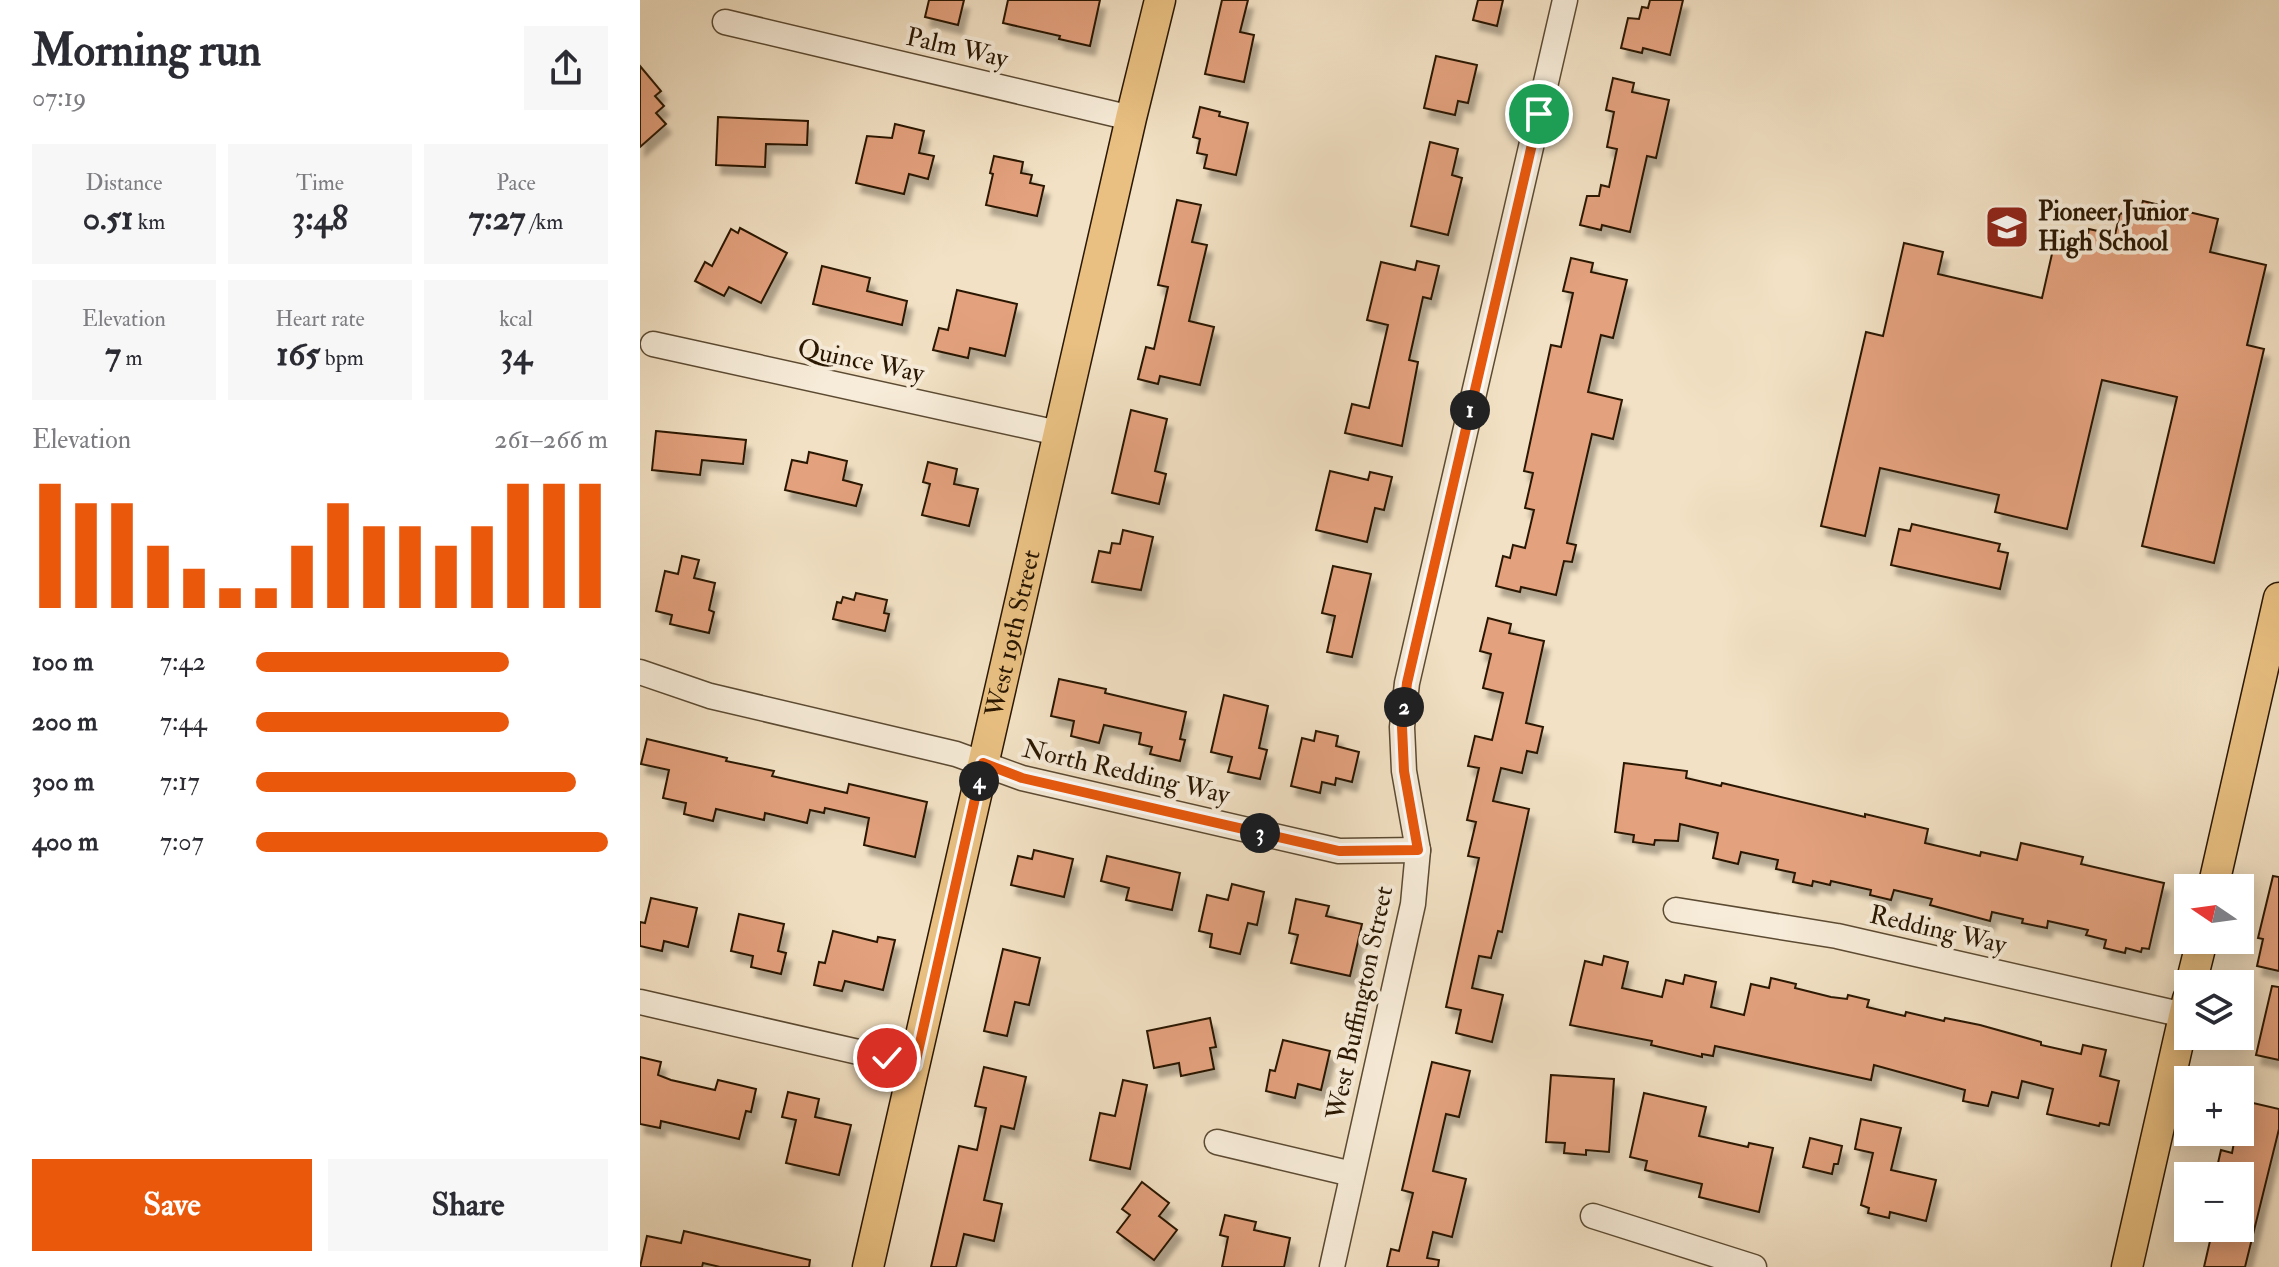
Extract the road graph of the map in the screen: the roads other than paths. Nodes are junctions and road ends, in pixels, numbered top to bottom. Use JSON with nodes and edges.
{"nodes":[{"id":1,"x":1160,"y":0,"type":"edge"},
{"id":2,"x":1565,"y":0,"type":"edge"},
{"id":3,"x":725,"y":22,"type":"dead end"},
{"id":4,"x":1131,"y":118,"type":"junction"},
{"id":5,"x":653,"y":344,"type":"dead end"},
{"id":6,"x":1058,"y":433,"type":"junction"},
{"id":7,"x":2279,"y":598,"type":"edge"},
{"id":8,"x":640,"y":672,"type":"edge"},
{"id":9,"x":983,"y":763,"type":"junction"},
{"id":10,"x":1418,"y":850,"type":"junction"},
{"id":11,"x":2216,"y":874,"type":"edge"},
{"id":12,"x":1676,"y":910,"type":"dead end"},
{"id":13,"x":640,"y":1002,"type":"edge"},
{"id":14,"x":2174,"y":1005,"type":"edge"},
{"id":15,"x":2176,"y":1050,"type":"edge"},
{"id":16,"x":915,"y":1065,"type":"junction"},
{"id":17,"x":1217,"y":1142,"type":"dead end"},
{"id":18,"x":1352,"y":1174,"type":"junction"},
{"id":19,"x":1593,"y":1216,"type":"dead end"},
{"id":20,"x":868,"y":1267,"type":"edge"},
{"id":21,"x":1332,"y":1267,"type":"edge"},
{"id":22,"x":1754,"y":1267,"type":"edge"},
{"id":23,"x":2127,"y":1267,"type":"edge"}],
"edges":[{"from":1,"to":4,"type":"main road","name":"West 19th Street"},
{"from":2,"to":10,"type":"street","name":"West Buffington Street"},
{"from":3,"to":4,"type":"street","name":"Palm Way"},
{"from":4,"to":6,"type":"main road","name":"West 19th Street"},
{"from":5,"to":6,"type":"street","name":"Quince Way"},
{"from":6,"to":9,"type":"main road","name":"West 19th Street"},
{"from":7,"to":11,"type":"main road"},
{"from":8,"to":9,"type":"street","name":"North Redding Way"},
{"from":9,"to":10,"type":"street","name":"North Redding Way"},
{"from":9,"to":16,"type":"main road","name":"West 19th Street"},
{"from":10,"to":18,"type":"street","name":"West Buffington Street"},
{"from":12,"to":14,"type":"street","name":"Redding Way"},
{"from":13,"to":16,"type":"street"},
{"from":15,"to":23,"type":"main road"},
{"from":16,"to":20,"type":"main road","name":"West 19th Street"},
{"from":17,"to":18,"type":"street"},
{"from":18,"to":21,"type":"street","name":"West Buffington Street"},
{"from":19,"to":22,"type":"street"}]}
